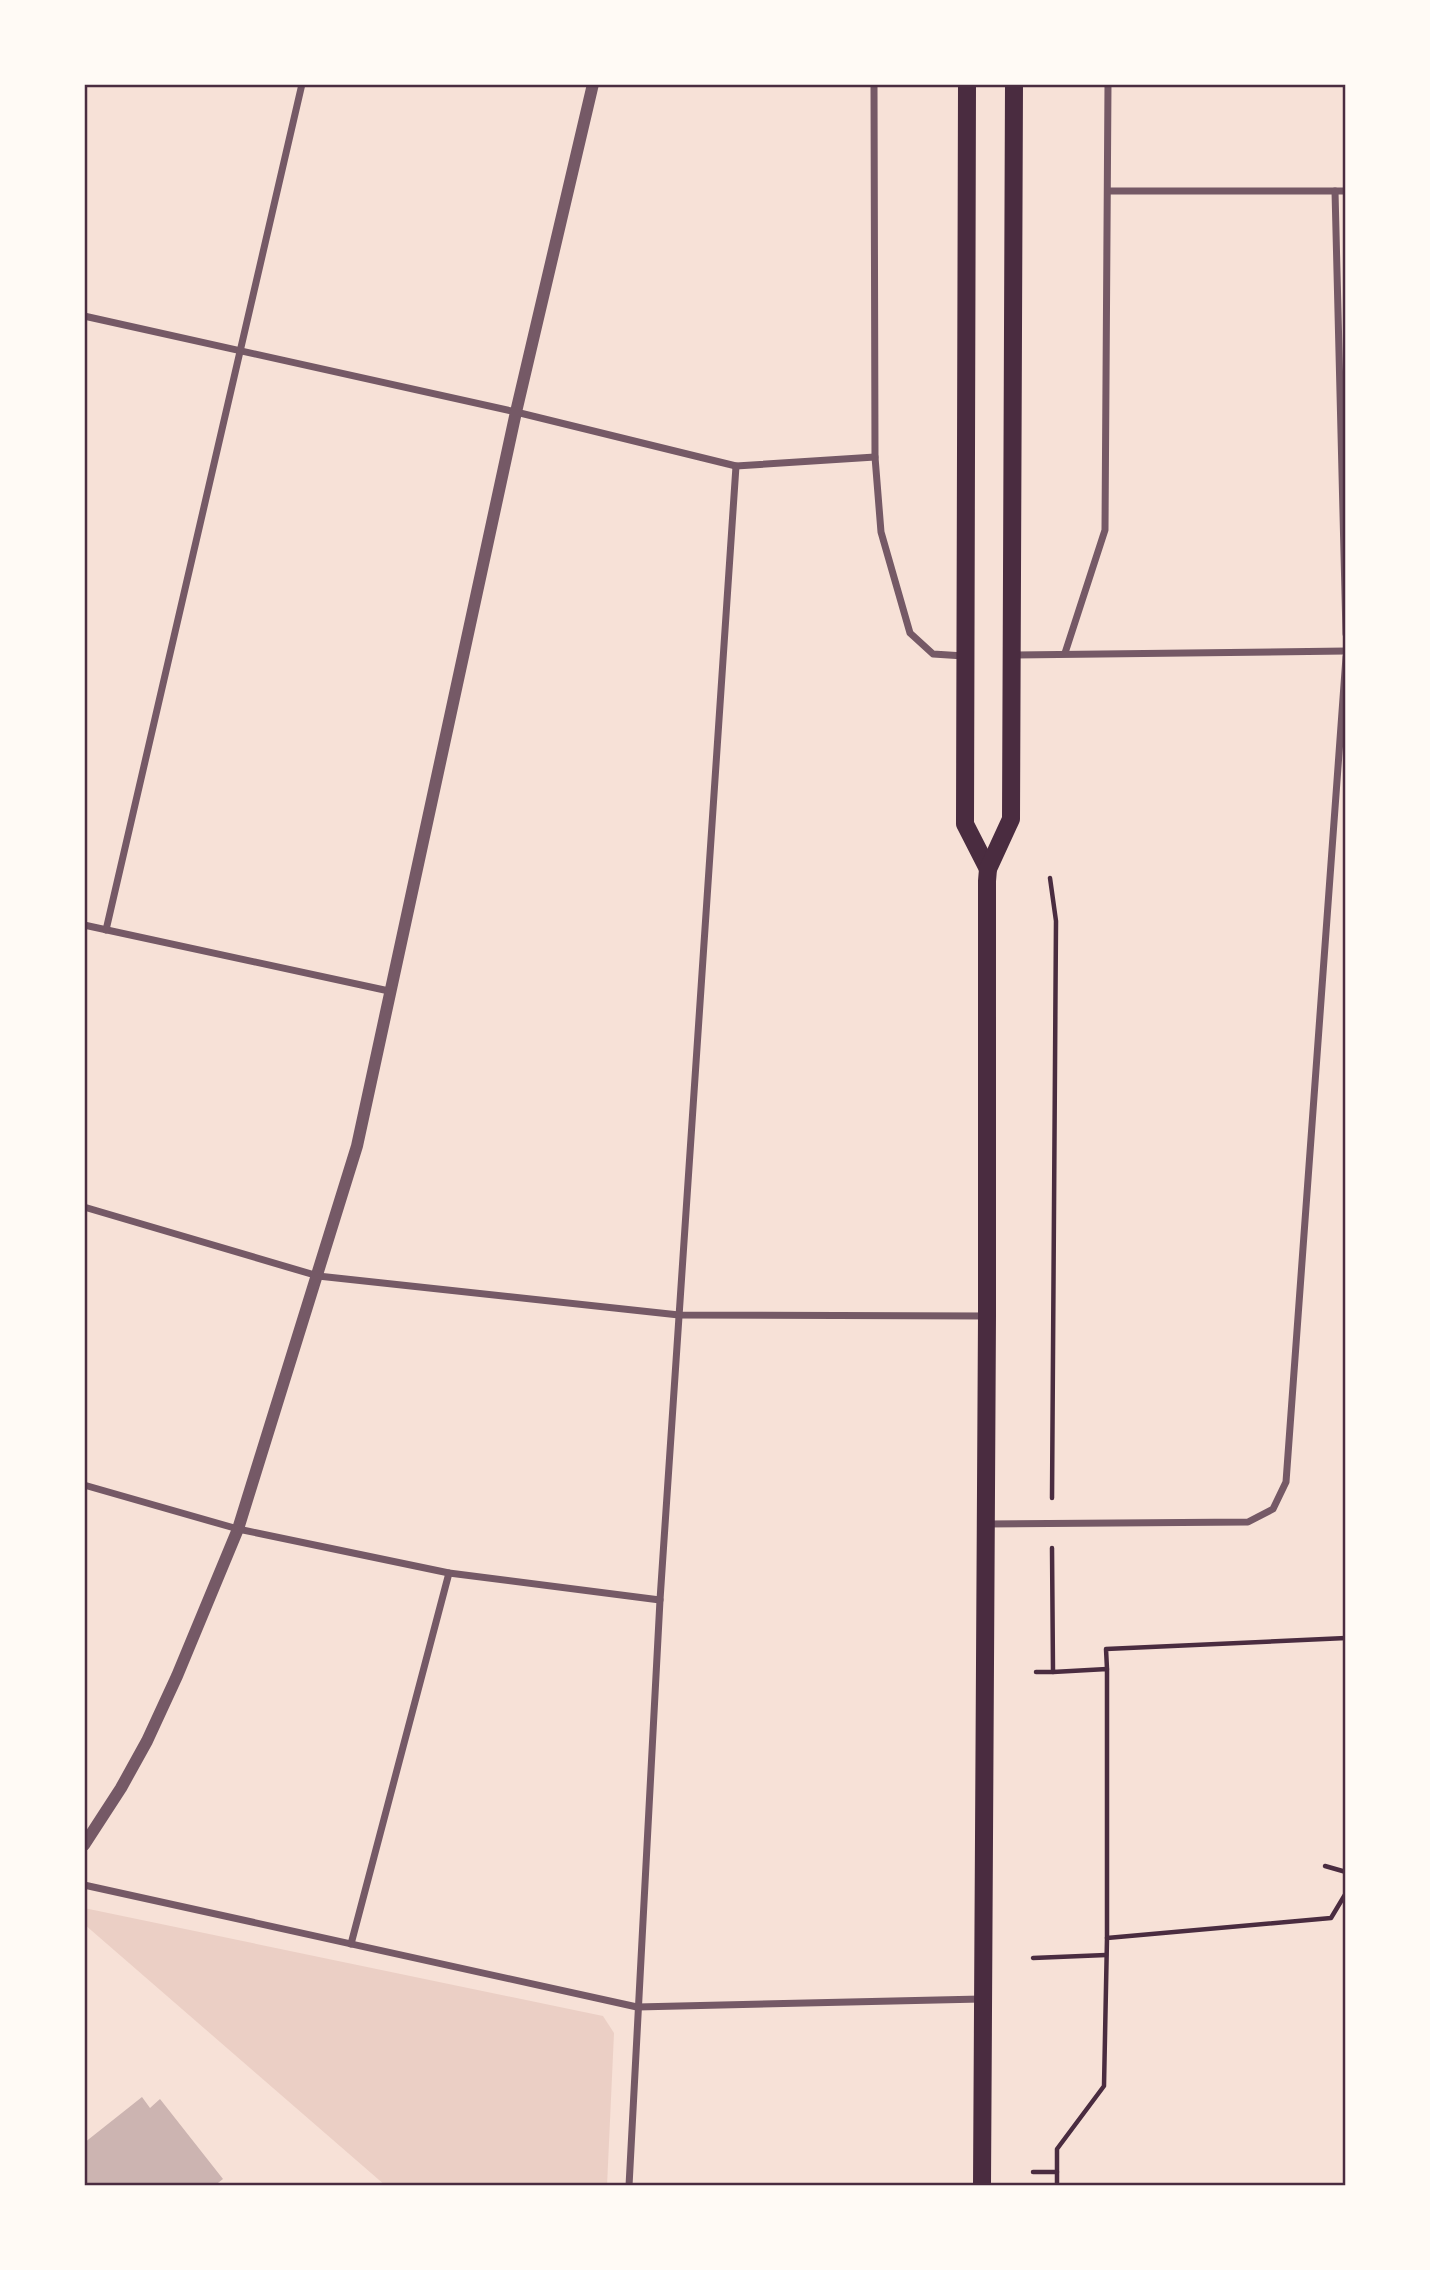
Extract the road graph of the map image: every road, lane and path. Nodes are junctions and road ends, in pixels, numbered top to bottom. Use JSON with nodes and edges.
{"nodes":[{"id":1,"x":302,"y":84,"type":"edge"},
{"id":2,"x":593,"y":84,"type":"edge"},
{"id":3,"x":874,"y":84,"type":"edge"},
{"id":4,"x":967,"y":84,"type":"edge"},
{"id":5,"x":1014,"y":84,"type":"edge"},
{"id":6,"x":1108,"y":84,"type":"edge"},
{"id":7,"x":1108,"y":191,"type":"junction"},
{"id":8,"x":1335,"y":191,"type":"junction"},
{"id":9,"x":1346,"y":191,"type":"edge"},
{"id":10,"x":84,"y":316,"type":"edge"},
{"id":11,"x":240,"y":350,"type":"junction"},
{"id":12,"x":516,"y":412,"type":"junction"},
{"id":13,"x":875,"y":457,"type":"junction"},
{"id":14,"x":736,"y":466,"type":"junction"},
{"id":15,"x":1346,"y":634,"type":"edge"},
{"id":16,"x":1346,"y":651,"type":"edge"},
{"id":17,"x":1065,"y":653,"type":"junction"},
{"id":18,"x":1012,"y":655,"type":"junction"},
{"id":19,"x":965,"y":656,"type":"junction"},
{"id":20,"x":1346,"y":657,"type":"edge"},
{"id":21,"x":988,"y":869,"type":"junction"},
{"id":22,"x":84,"y":925,"type":"edge"},
{"id":23,"x":106,"y":930,"type":"junction"},
{"id":24,"x":389,"y":991,"type":"junction"},
{"id":25,"x":84,"y":1207,"type":"edge"},
{"id":26,"x":318,"y":1276,"type":"junction"},
{"id":27,"x":679,"y":1315,"type":"junction"},
{"id":28,"x":987,"y":1316,"type":"junction"},
{"id":29,"x":84,"y":1485,"type":"edge"},
{"id":30,"x":985,"y":1524,"type":"junction"},
{"id":31,"x":238,"y":1529,"type":"junction"},
{"id":32,"x":449,"y":1573,"type":"junction"},
{"id":33,"x":660,"y":1600,"type":"junction"},
{"id":34,"x":1346,"y":1639,"type":"edge"},
{"id":35,"x":1107,"y":1669,"type":"dead end"},
{"id":36,"x":1053,"y":1671,"type":"dead end"},
{"id":37,"x":1036,"y":1672,"type":"dead end"},
{"id":38,"x":84,"y":1845,"type":"edge"},
{"id":39,"x":1325,"y":1866,"type":"dead end"},
{"id":40,"x":1346,"y":1872,"type":"edge"},
{"id":41,"x":84,"y":1885,"type":"edge"},
{"id":42,"x":1346,"y":1893,"type":"edge"},
{"id":43,"x":1107,"y":1938,"type":"dead end"},
{"id":44,"x":351,"y":1944,"type":"junction"},
{"id":45,"x":1106,"y":1955,"type":"dead end"},
{"id":46,"x":1033,"y":1958,"type":"dead end"},
{"id":47,"x":982,"y":2000,"type":"junction"},
{"id":48,"x":637,"y":2007,"type":"junction"},
{"id":49,"x":1033,"y":2172,"type":"dead end"},
{"id":50,"x":1057,"y":2172,"type":"dead end"},
{"id":51,"x":629,"y":2186,"type":"edge"},
{"id":52,"x":982,"y":2186,"type":"edge"}],
"edges":[{"from":1,"to":11,"type":"street"},
{"from":2,"to":12,"type":"street"},
{"from":3,"to":13,"type":"street"},
{"from":4,"to":19,"type":"main road"},
{"from":5,"to":18,"type":"main road"},
{"from":6,"to":7,"type":"street"},
{"from":7,"to":8,"type":"street"},
{"from":7,"to":17,"type":"street"},
{"from":8,"to":9,"type":"street"},
{"from":8,"to":15,"type":"street"},
{"from":10,"to":11,"type":"street"},
{"from":11,"to":12,"type":"street"},
{"from":11,"to":23,"type":"street"},
{"from":12,"to":14,"type":"street"},
{"from":12,"to":24,"type":"street"},
{"from":13,"to":14,"type":"street"},
{"from":13,"to":19,"type":"street"},
{"from":14,"to":27,"type":"street"},
{"from":16,"to":17,"type":"street"},
{"from":17,"to":18,"type":"street"},
{"from":18,"to":21,"type":"main road"},
{"from":19,"to":21,"type":"main road"},
{"from":20,"to":30,"type":"street"},
{"from":21,"to":28,"type":"main road"},
{"from":22,"to":23,"type":"street"},
{"from":23,"to":24,"type":"street"},
{"from":24,"to":26,"type":"street"},
{"from":25,"to":26,"type":"street"},
{"from":26,"to":27,"type":"street"},
{"from":26,"to":31,"type":"street"},
{"from":27,"to":28,"type":"street"},
{"from":27,"to":33,"type":"street"},
{"from":28,"to":30,"type":"main road"},
{"from":29,"to":31,"type":"street"},
{"from":30,"to":47,"type":"main road"},
{"from":31,"to":32,"type":"street"},
{"from":31,"to":38,"type":"street"},
{"from":32,"to":33,"type":"street"},
{"from":32,"to":44,"type":"street"},
{"from":33,"to":48,"type":"street"},
{"from":34,"to":35,"type":"path"},
{"from":36,"to":37,"type":"path"},
{"from":39,"to":40,"type":"path"},
{"from":41,"to":44,"type":"street"},
{"from":42,"to":43,"type":"path"},
{"from":44,"to":48,"type":"street"},
{"from":45,"to":46,"type":"path"},
{"from":47,"to":48,"type":"street"},
{"from":47,"to":52,"type":"main road"},
{"from":48,"to":51,"type":"street"},
{"from":49,"to":50,"type":"path"}]}
